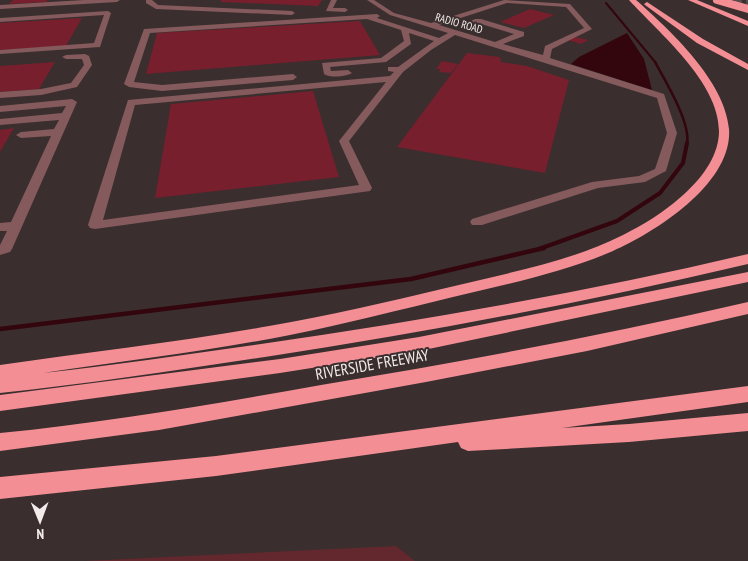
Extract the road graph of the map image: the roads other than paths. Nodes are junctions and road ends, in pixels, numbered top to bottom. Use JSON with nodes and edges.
{"nodes":[{"id":1,"x":117,"y":0,"type":"edge"},
{"id":2,"x":149,"y":0,"type":"edge"},
{"id":3,"x":334,"y":0,"type":"edge"},
{"id":4,"x":691,"y":0,"type":"edge"},
{"id":5,"x":700,"y":0,"type":"edge"},
{"id":6,"x":726,"y":0,"type":"edge"},
{"id":7,"x":737,"y":0,"type":"edge"},
{"id":8,"x":639,"y":2,"type":"edge"},
{"id":9,"x":373,"y":5,"type":"edge"},
{"id":10,"x":714,"y":5,"type":"edge"},
{"id":11,"x":156,"y":6,"type":"junction"},
{"id":12,"x":0,"y":7,"type":"edge"},
{"id":13,"x":748,"y":8,"type":"edge"},
{"id":14,"x":354,"y":9,"type":"dead end"},
{"id":15,"x":328,"y":10,"type":"junction"},
{"id":16,"x":320,"y":11,"type":"dead end"},
{"id":17,"x":292,"y":12,"type":"junction"},
{"id":18,"x":301,"y":12,"type":"dead end"},
{"id":19,"x":392,"y":14,"type":"junction"},
{"id":20,"x":190,"y":15,"type":"dead end"},
{"id":21,"x":171,"y":16,"type":"dead end"},
{"id":22,"x":367,"y":17,"type":"junction"},
{"id":23,"x":0,"y":20,"type":"edge"},
{"id":24,"x":748,"y":20,"type":"edge"},
{"id":25,"x":748,"y":24,"type":"edge"},
{"id":26,"x":430,"y":26,"type":"junction"},
{"id":27,"x":404,"y":29,"type":"junction"},
{"id":28,"x":453,"y":33,"type":"junction"},
{"id":29,"x":423,"y":36,"type":"junction"},
{"id":30,"x":509,"y":39,"type":"junction"},
{"id":31,"x":440,"y":41,"type":"junction"},
{"id":32,"x":408,"y":42,"type":"junction"},
{"id":33,"x":494,"y":45,"type":"junction"},
{"id":34,"x":0,"y":52,"type":"edge"},
{"id":35,"x":59,"y":58,"type":"dead end"},
{"id":36,"x":546,"y":59,"type":"junction"},
{"id":37,"x":383,"y":60,"type":"junction"},
{"id":38,"x":748,"y":67,"type":"edge"},
{"id":39,"x":355,"y":72,"type":"dead end"},
{"id":40,"x":391,"y":72,"type":"junction"},
{"id":41,"x":301,"y":77,"type":"dead end"},
{"id":42,"x":0,"y":95,"type":"edge"},
{"id":43,"x":0,"y":109,"type":"edge"},
{"id":44,"x":65,"y":116,"type":"junction"},
{"id":45,"x":0,"y":122,"type":"edge"},
{"id":46,"x":58,"y":132,"type":"junction"},
{"id":47,"x":21,"y":135,"type":"dead end"},
{"id":48,"x":477,"y":222,"type":"dead end"},
{"id":49,"x":15,"y":226,"type":"junction"},
{"id":50,"x":0,"y":227,"type":"edge"},
{"id":51,"x":0,"y":250,"type":"edge"},
{"id":52,"x":748,"y":259,"type":"edge"},
{"id":53,"x":748,"y":277,"type":"edge"},
{"id":54,"x":748,"y":308,"type":"edge"},
{"id":55,"x":0,"y":372,"type":"edge"},
{"id":56,"x":0,"y":385,"type":"edge"},
{"id":57,"x":748,"y":394,"type":"edge"},
{"id":58,"x":0,"y":403,"type":"edge"},
{"id":59,"x":748,"y":422,"type":"edge"},
{"id":60,"x":0,"y":442,"type":"edge"},
{"id":61,"x":356,"y":448,"type":"junction"},
{"id":62,"x":0,"y":488,"type":"edge"}],
"edges":[{"from":1,"to":12,"type":"street"},
{"from":2,"to":11,"type":"street"},
{"from":3,"to":15,"type":"street"},
{"from":4,"to":10,"type":"highway"},
{"from":5,"to":10,"type":"highway"},
{"from":6,"to":13,"type":"highway","bridge":true},
{"from":7,"to":13,"type":"highway"},
{"from":8,"to":38,"type":"highway"},
{"from":8,"to":55,"type":"highway"},
{"from":9,"to":19,"type":"street","name":"RADIO ROAD"},
{"from":10,"to":13,"type":"highway","bridge":true},
{"from":10,"to":24,"type":"highway"},
{"from":10,"to":25,"type":"highway"},
{"from":11,"to":17,"type":"street"},
{"from":11,"to":17,"type":"street"},
{"from":14,"to":15,"type":"street"},
{"from":15,"to":16,"type":"street"},
{"from":17,"to":18,"type":"street"},
{"from":19,"to":22,"type":"street"},
{"from":19,"to":26,"type":"street","name":"RADIO ROAD"},
{"from":20,"to":21,"type":"street"},
{"from":22,"to":27,"type":"street"},
{"from":22,"to":41,"type":"street"},
{"from":23,"to":34,"type":"street"},
{"from":26,"to":28,"type":"street","name":"RADIO ROAD"},
{"from":26,"to":36,"type":"street"},
{"from":27,"to":29,"type":"street"},
{"from":27,"to":32,"type":"street"},
{"from":28,"to":31,"type":"street"},
{"from":28,"to":33,"type":"street","name":"RADIO ROAD"},
{"from":29,"to":31,"type":"street"},
{"from":29,"to":32,"type":"street"},
{"from":30,"to":30,"type":"street"},
{"from":30,"to":33,"type":"street"},
{"from":31,"to":40,"type":"street"},
{"from":32,"to":37,"type":"street"},
{"from":33,"to":36,"type":"street","name":"RADIO ROAD"},
{"from":35,"to":42,"type":"street"},
{"from":36,"to":48,"type":"street","name":"RADIO ROAD"},
{"from":37,"to":39,"type":"street"},
{"from":37,"to":40,"type":"street"},
{"from":40,"to":40,"type":"street"},
{"from":43,"to":44,"type":"street"},
{"from":44,"to":45,"type":"street"},
{"from":44,"to":46,"type":"street"},
{"from":46,"to":47,"type":"street"},
{"from":46,"to":49,"type":"street"},
{"from":49,"to":50,"type":"street"},
{"from":49,"to":51,"type":"street"},
{"from":52,"to":56,"type":"highway","name":"RIVERSIDE FREEWAY"},
{"from":53,"to":58,"type":"highway"},
{"from":54,"to":60,"type":"highway","name":"RIVERSIDE FREEWAY"},
{"from":57,"to":61,"type":"highway"},
{"from":59,"to":61,"type":"highway"},
{"from":61,"to":62,"type":"highway"}]}
